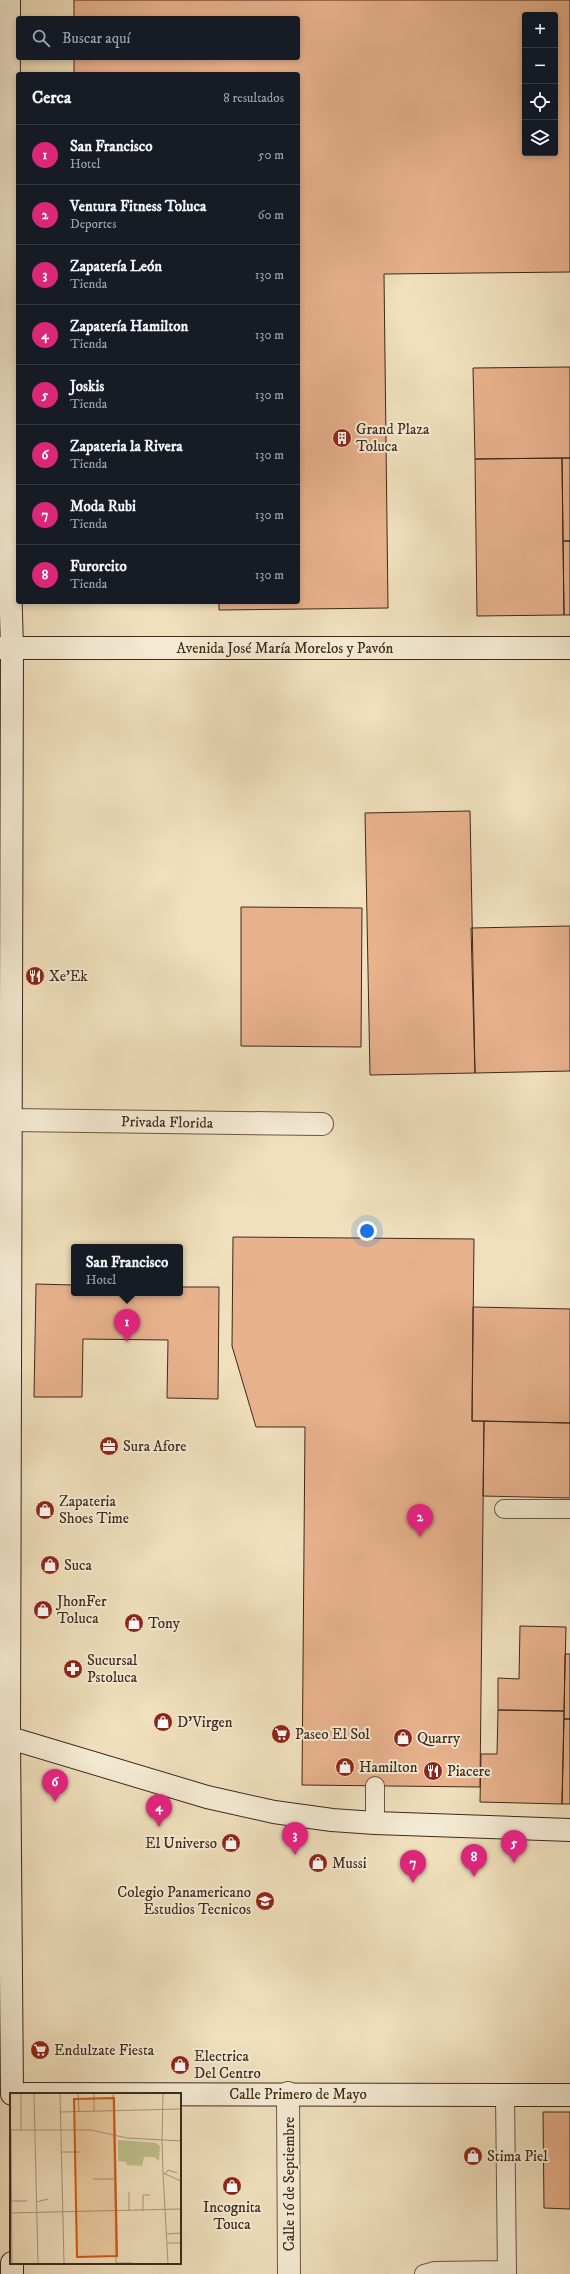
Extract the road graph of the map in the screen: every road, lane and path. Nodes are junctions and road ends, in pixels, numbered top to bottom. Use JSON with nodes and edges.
{"nodes":[{"id":1,"x":9,"y":0,"type":"edge"},
{"id":2,"x":6,"y":648,"type":"edge"},
{"id":3,"x":570,"y":648,"type":"edge"},
{"id":4,"x":11,"y":1120,"type":"junction"},
{"id":5,"x":322,"y":1124,"type":"dead end"},
{"id":6,"x":504,"y":1509,"type":"dead end"},
{"id":7,"x":570,"y":1509,"type":"edge"},
{"id":8,"x":4,"y":1736,"type":"edge"},
{"id":9,"x":375,"y":1786,"type":"dead end"},
{"id":10,"x":375,"y":1823,"type":"junction"},
{"id":11,"x":570,"y":1830,"type":"edge"},
{"id":12,"x":11,"y":2093,"type":"edge"},
{"id":13,"x":181,"y":2093,"type":"edge"},
{"id":14,"x":288,"y":2093,"type":"junction"},
{"id":15,"x":505,"y":2094,"type":"junction"},
{"id":16,"x":570,"y":2095,"type":"edge"},
{"id":17,"x":507,"y":2272,"type":"edge"},
{"id":18,"x":290,"y":2274,"type":"edge"},
{"id":19,"x":424,"y":2274,"type":"edge"}],
"edges":[{"from":1,"to":2,"type":"main road"},
{"from":2,"to":3,"type":"main road","name":"Avenida José María Morelos y Pavón"},
{"from":2,"to":4,"type":"main road"},
{"from":4,"to":5,"type":"main road","name":"Privada Florida"},
{"from":4,"to":8,"type":"main road"},
{"from":6,"to":7,"type":"lane"},
{"from":8,"to":10,"type":"main road"},
{"from":8,"to":12,"type":"main road"},
{"from":9,"to":10,"type":"lane"},
{"from":10,"to":11,"type":"main road"},
{"from":13,"to":14,"type":"main road","name":"Calle Primero de Mayo"},
{"from":14,"to":15,"type":"main road","name":"Calle Primero de Mayo"},
{"from":14,"to":18,"type":"main road","name":"Calle 16 de Septiembre"},
{"from":15,"to":16,"type":"main road","name":"Calle Primero de Mayo"},
{"from":15,"to":17,"type":"lane"},
{"from":17,"to":19,"type":"lane"}]}
